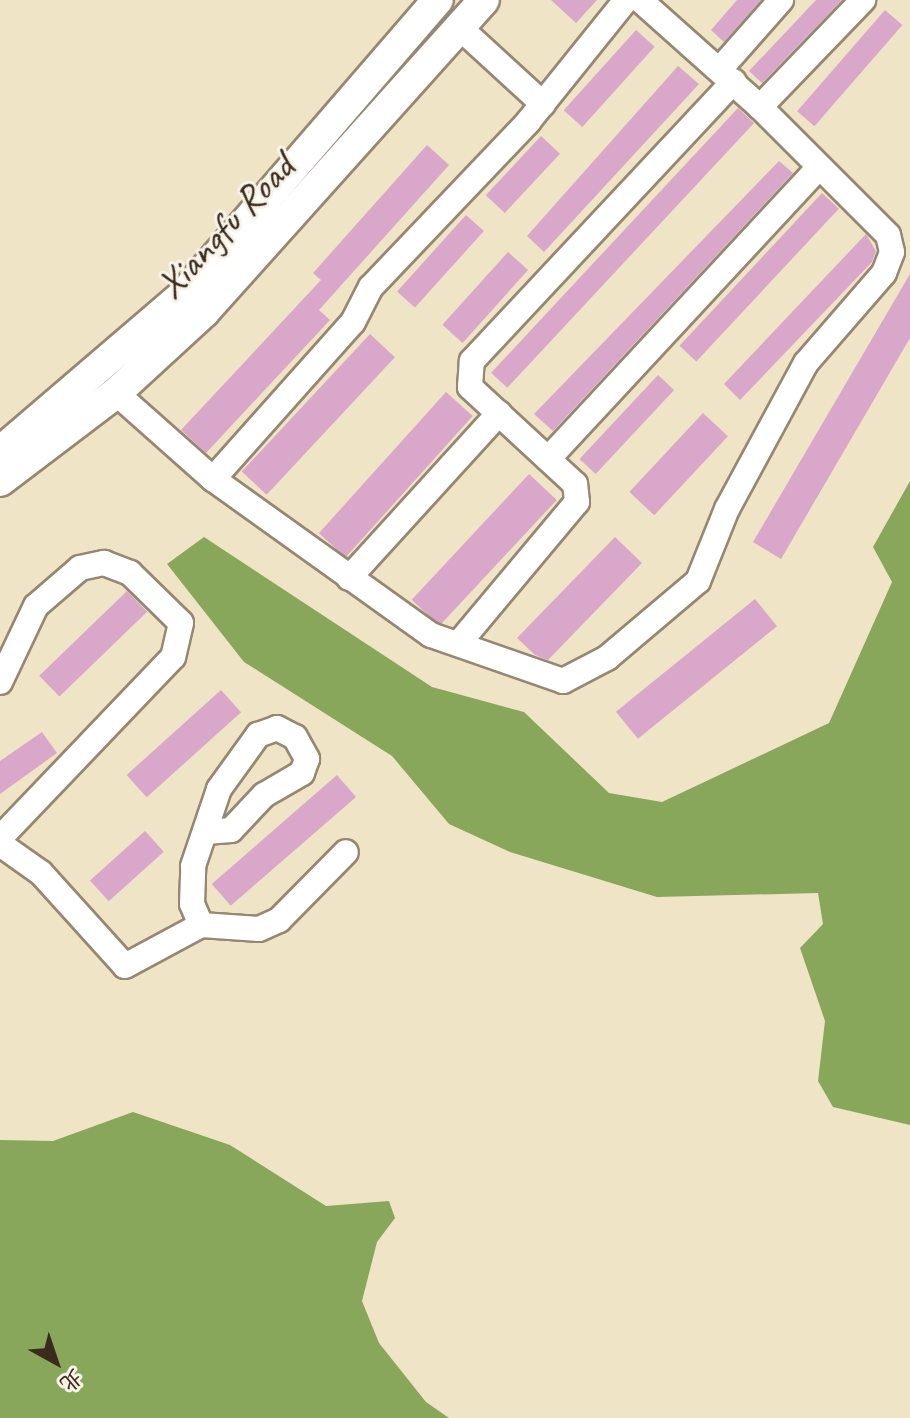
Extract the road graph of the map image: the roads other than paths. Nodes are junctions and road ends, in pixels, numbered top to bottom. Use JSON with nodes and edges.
{"nodes":[{"id":1,"x":438,"y":0,"type":"edge"},
{"id":2,"x":484,"y":0,"type":"edge"},
{"id":3,"x":626,"y":0,"type":"edge"},
{"id":4,"x":640,"y":0,"type":"edge"},
{"id":5,"x":781,"y":0,"type":"edge"},
{"id":6,"x":863,"y":0,"type":"edge"},
{"id":7,"x":459,"y":27,"type":"junction"},
{"id":8,"x":727,"y":74,"type":"junction"},
{"id":9,"x":543,"y":104,"type":"junction"},
{"id":10,"x":760,"y":107,"type":"junction"},
{"id":11,"x":819,"y":167,"type":"junction"},
{"id":12,"x":116,"y":393,"type":"junction"},
{"id":13,"x":499,"y":413,"type":"junction"},
{"id":14,"x":0,"y":452,"type":"edge"},
{"id":15,"x":548,"y":459,"type":"junction"},
{"id":16,"x":213,"y":479,"type":"junction"},
{"id":17,"x":0,"y":481,"type":"edge"},
{"id":18,"x":349,"y":578,"type":"junction"},
{"id":19,"x":459,"y":643,"type":"junction"},
{"id":20,"x":0,"y":682,"type":"edge"},
{"id":21,"x":209,"y":832,"type":"junction"},
{"id":22,"x":0,"y":841,"type":"edge"},
{"id":23,"x":346,"y":852,"type":"dead end"},
{"id":24,"x":201,"y":925,"type":"junction"}],
"edges":[{"from":1,"to":14,"type":"main road","name":"Xiangfu Road"},
{"from":2,"to":7,"type":"main road","name":"Xiangfu Road"},
{"from":3,"to":9,"type":"lane"},
{"from":4,"to":8,"type":"lane"},
{"from":5,"to":8,"type":"lane"},
{"from":6,"to":10,"type":"lane"},
{"from":7,"to":9,"type":"lane"},
{"from":7,"to":12,"type":"main road","name":"Xiangfu Road"},
{"from":8,"to":10,"type":"lane"},
{"from":8,"to":13,"type":"lane"},
{"from":9,"to":16,"type":"lane"},
{"from":10,"to":11,"type":"lane"},
{"from":11,"to":15,"type":"lane"},
{"from":11,"to":19,"type":"lane"},
{"from":12,"to":16,"type":"lane"},
{"from":12,"to":17,"type":"main road","name":"Xiangfu Road"},
{"from":13,"to":15,"type":"lane"},
{"from":13,"to":18,"type":"lane"},
{"from":15,"to":19,"type":"lane"},
{"from":16,"to":18,"type":"lane"},
{"from":18,"to":19,"type":"lane"},
{"from":20,"to":22,"type":"lane"},
{"from":21,"to":21,"type":"lane"},
{"from":21,"to":24,"type":"lane"},
{"from":22,"to":24,"type":"lane"},
{"from":23,"to":24,"type":"lane"}]}
